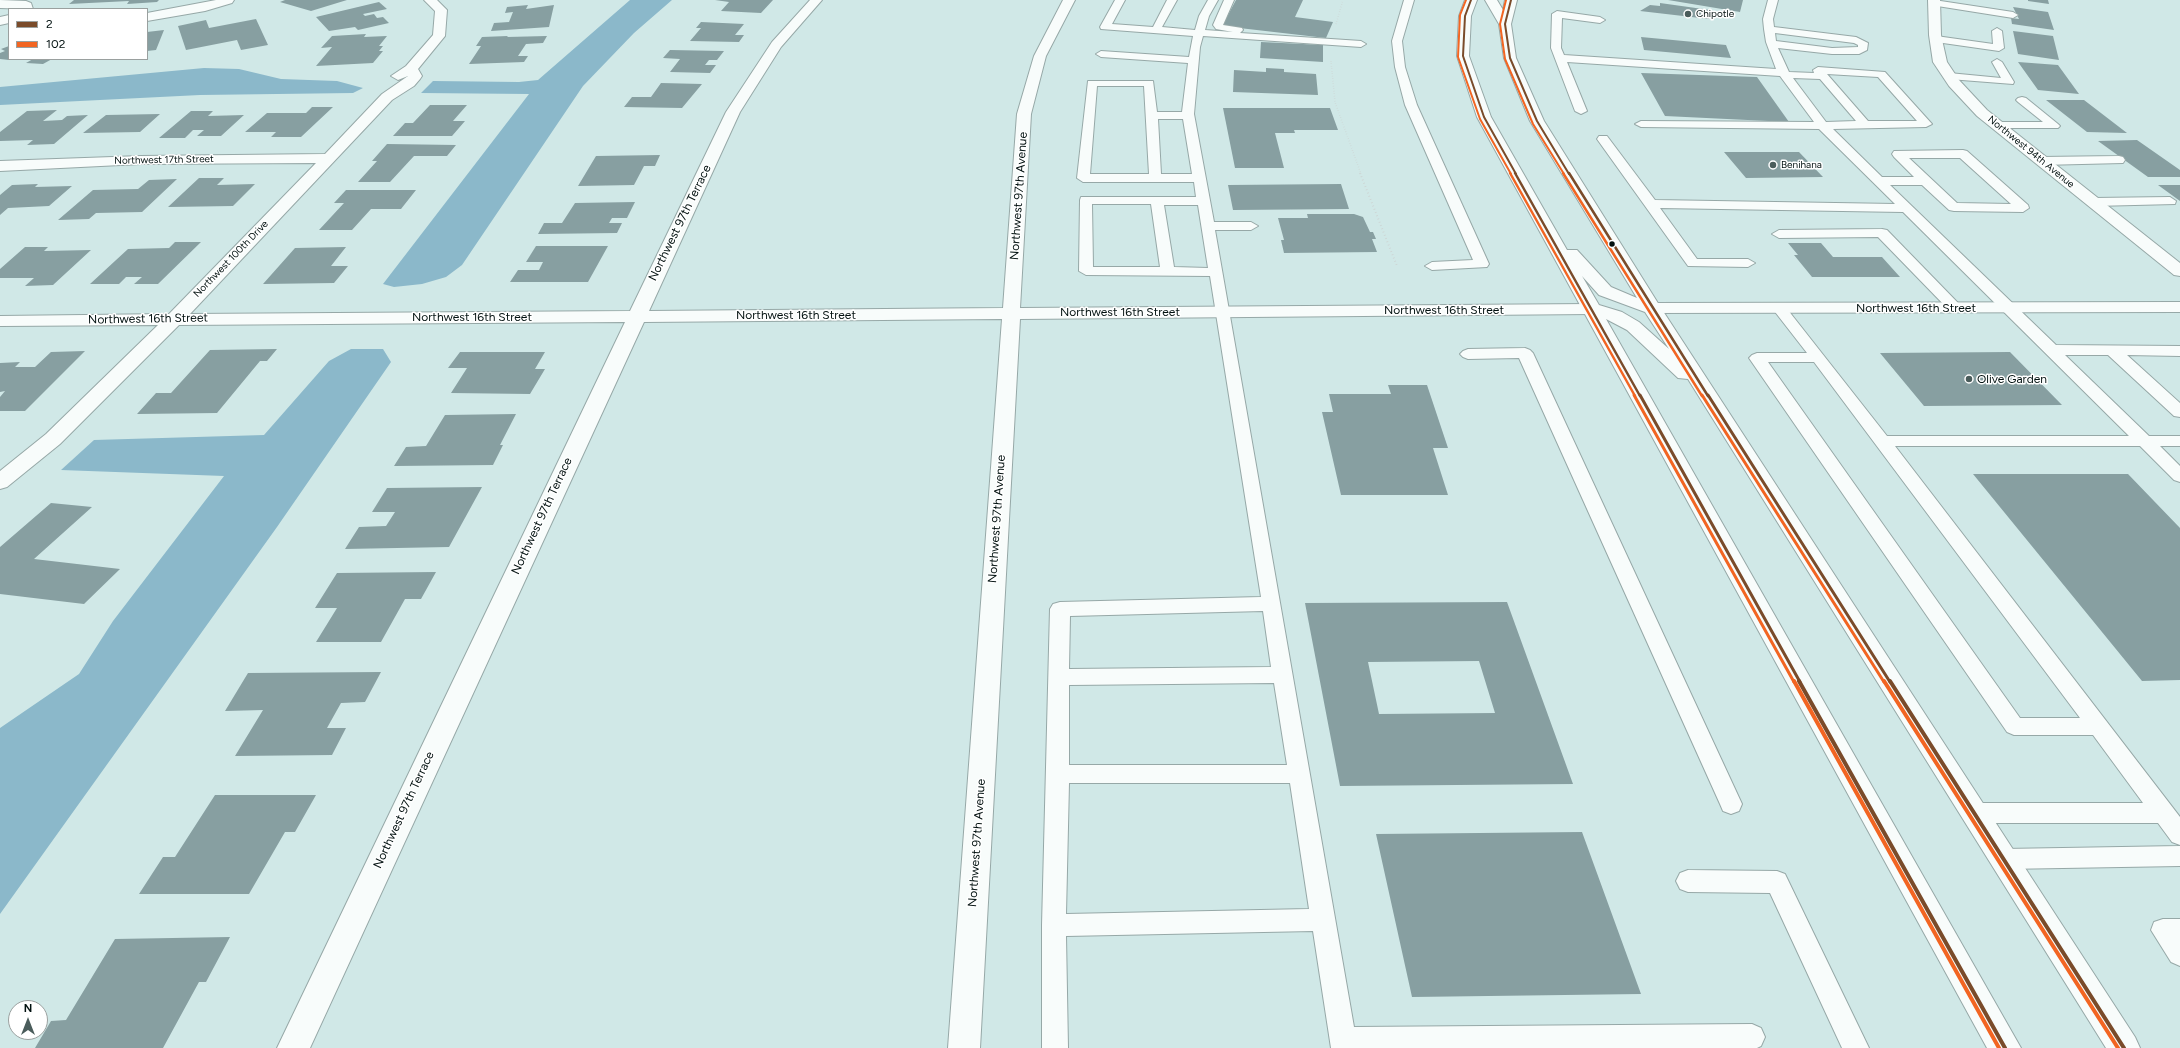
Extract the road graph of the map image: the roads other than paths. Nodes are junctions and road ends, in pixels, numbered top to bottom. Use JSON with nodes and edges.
{"nodes":[{"id":1,"x":228,"y":0,"type":"edge"},
{"id":2,"x":430,"y":0,"type":"edge"},
{"id":3,"x":816,"y":0,"type":"edge"},
{"id":4,"x":1069,"y":0,"type":"edge"},
{"id":5,"x":1120,"y":0,"type":"edge"},
{"id":6,"x":1172,"y":0,"type":"edge"},
{"id":7,"x":1213,"y":0,"type":"edge"},
{"id":8,"x":1229,"y":0,"type":"edge"},
{"id":9,"x":1409,"y":0,"type":"edge"},
{"id":10,"x":1471,"y":0,"type":"edge"},
{"id":11,"x":1491,"y":0,"type":"edge"},
{"id":12,"x":1511,"y":0,"type":"edge"},
{"id":13,"x":1773,"y":0,"type":"edge"},
{"id":14,"x":1934,"y":1,"type":"edge"},
{"id":15,"x":0,"y":4,"type":"edge"},
{"id":16,"x":27,"y":8,"type":"edge"},
{"id":17,"x":2013,"y":15,"type":"dead end"},
{"id":18,"x":148,"y":17,"type":"edge"},
{"id":19,"x":1600,"y":20,"type":"dead end"},
{"id":20,"x":1505,"y":24,"type":"junction"},
{"id":21,"x":1769,"y":29,"type":"junction"},
{"id":22,"x":1156,"y":30,"type":"junction"},
{"id":23,"x":1997,"y":30,"type":"dead end"},
{"id":24,"x":1199,"y":33,"type":"junction"},
{"id":25,"x":1262,"y":35,"type":"junction"},
{"id":26,"x":1936,"y":39,"type":"junction"},
{"id":27,"x":1361,"y":44,"type":"dead end"},
{"id":28,"x":1772,"y":44,"type":"junction"},
{"id":29,"x":1101,"y":54,"type":"dead end"},
{"id":30,"x":1605,"y":56,"type":"junction"},
{"id":31,"x":1560,"y":58,"type":"junction"},
{"id":32,"x":1193,"y":60,"type":"junction"},
{"id":33,"x":1997,"y":62,"type":"dead end"},
{"id":34,"x":1782,"y":71,"type":"junction"},
{"id":35,"x":1823,"y":76,"type":"junction"},
{"id":36,"x":1949,"y":76,"type":"junction"},
{"id":37,"x":2022,"y":100,"type":"dead end"},
{"id":38,"x":1581,"y":111,"type":"dead end"},
{"id":39,"x":1152,"y":115,"type":"junction"},
{"id":40,"x":1188,"y":116,"type":"junction"},
{"id":41,"x":1641,"y":124,"type":"dead end"},
{"id":42,"x":1866,"y":125,"type":"junction"},
{"id":43,"x":1822,"y":126,"type":"junction"},
{"id":44,"x":1998,"y":126,"type":"junction"},
{"id":45,"x":1603,"y":139,"type":"dead end"},
{"id":46,"x":328,"y":158,"type":"junction"},
{"id":47,"x":2119,"y":160,"type":"dead end"},
{"id":48,"x":2042,"y":161,"type":"junction"},
{"id":49,"x":0,"y":166,"type":"edge"},
{"id":50,"x":1155,"y":178,"type":"junction"},
{"id":51,"x":1199,"y":178,"type":"junction"},
{"id":52,"x":1878,"y":180,"type":"junction"},
{"id":53,"x":1925,"y":180,"type":"junction"},
{"id":54,"x":1157,"y":201,"type":"junction"},
{"id":55,"x":1203,"y":201,"type":"junction"},
{"id":56,"x":2170,"y":201,"type":"dead end"},
{"id":57,"x":2094,"y":202,"type":"junction"},
{"id":58,"x":1651,"y":204,"type":"junction"},
{"id":59,"x":1907,"y":208,"type":"junction"},
{"id":60,"x":1544,"y":223,"type":"junction"},
{"id":61,"x":1208,"y":226,"type":"junction"},
{"id":62,"x":1251,"y":226,"type":"dead end"},
{"id":63,"x":1779,"y":234,"type":"dead end"},
{"id":64,"x":1748,"y":263,"type":"dead end"},
{"id":65,"x":1432,"y":266,"type":"dead end"},
{"id":66,"x":2180,"y":271,"type":"edge"},
{"id":67,"x":1168,"y":272,"type":"junction"},
{"id":68,"x":1216,"y":272,"type":"junction"},
{"id":69,"x":2180,"y":307,"type":"edge"},
{"id":70,"x":1652,"y":308,"type":"junction"},
{"id":71,"x":1779,"y":308,"type":"junction"},
{"id":72,"x":1955,"y":308,"type":"junction"},
{"id":73,"x":2008,"y":308,"type":"junction"},
{"id":74,"x":1592,"y":309,"type":"junction"},
{"id":75,"x":1223,"y":311,"type":"junction"},
{"id":76,"x":1010,"y":313,"type":"junction"},
{"id":77,"x":635,"y":316,"type":"junction"},
{"id":78,"x":175,"y":318,"type":"junction"},
{"id":79,"x":0,"y":321,"type":"edge"},
{"id":80,"x":2052,"y":350,"type":"junction"},
{"id":81,"x":2113,"y":351,"type":"junction"},
{"id":82,"x":2180,"y":351,"type":"edge"},
{"id":83,"x":1468,"y":354,"type":"dead end"},
{"id":84,"x":1818,"y":358,"type":"junction"},
{"id":85,"x":1706,"y":393,"type":"junction"},
{"id":86,"x":2180,"y":412,"type":"edge"},
{"id":87,"x":1883,"y":441,"type":"junction"},
{"id":88,"x":2145,"y":441,"type":"junction"},
{"id":89,"x":2180,"y":441,"type":"edge"},
{"id":90,"x":2180,"y":476,"type":"edge"},
{"id":91,"x":0,"y":482,"type":"edge"},
{"id":92,"x":1271,"y":604,"type":"junction"},
{"id":93,"x":1283,"y":675,"type":"junction"},
{"id":94,"x":1059,"y":677,"type":"junction"},
{"id":95,"x":2099,"y":727,"type":"junction"},
{"id":96,"x":1058,"y":774,"type":"junction"},
{"id":97,"x":1299,"y":774,"type":"junction"},
{"id":98,"x":1731,"y":804,"type":"dead end"},
{"id":99,"x":1974,"y":814,"type":"junction"},
{"id":100,"x":2175,"y":826,"type":"edge"},
{"id":101,"x":2180,"y":856,"type":"edge"},
{"id":102,"x":2004,"y":859,"type":"junction"},
{"id":103,"x":1688,"y":881,"type":"dead end"},
{"id":104,"x":1323,"y":920,"type":"junction"},
{"id":105,"x":1054,"y":925,"type":"junction"},
{"id":106,"x":2180,"y":930,"type":"edge"},
{"id":107,"x":2180,"y":954,"type":"edge"},
{"id":108,"x":1752,"y":1037,"type":"dead end"},
{"id":109,"x":1343,"y":1044,"type":"edge"},
{"id":110,"x":293,"y":1048,"type":"edge"},
{"id":111,"x":964,"y":1048,"type":"edge"},
{"id":112,"x":1055,"y":1048,"type":"edge"},
{"id":113,"x":1856,"y":1048,"type":"edge"},
{"id":114,"x":2005,"y":1048,"type":"edge"},
{"id":115,"x":2124,"y":1048,"type":"edge"}],
"edges":[{"from":1,"to":18,"type":"street"},
{"from":2,"to":46,"type":"street","name":"Northwest 100th Drive"},
{"from":3,"to":77,"type":"street","name":"Northwest 97th Terrace"},
{"from":4,"to":76,"type":"street","name":"Northwest 97th Avenue"},
{"from":5,"to":22,"type":"lane"},
{"from":6,"to":22,"type":"lane"},
{"from":7,"to":24,"type":"lane"},
{"from":8,"to":25,"type":"lane"},
{"from":9,"to":65,"type":"lane"},
{"from":10,"to":60,"type":"street"},
{"from":11,"to":20,"type":"street"},
{"from":12,"to":20,"type":"street"},
{"from":13,"to":21,"type":"lane"},
{"from":14,"to":17,"type":"lane"},
{"from":14,"to":26,"type":"street","name":"Northwest 94th Avenue"},
{"from":15,"to":16,"type":"street"},
{"from":19,"to":31,"type":"lane"},
{"from":20,"to":70,"type":"street"},
{"from":21,"to":28,"type":"lane"},
{"from":21,"to":28,"type":"lane"},
{"from":22,"to":24,"type":"lane"},
{"from":23,"to":26,"type":"lane"},
{"from":24,"to":25,"type":"lane"},
{"from":24,"to":32,"type":"lane"},
{"from":25,"to":27,"type":"lane"},
{"from":26,"to":36,"type":"street","name":"Northwest 94th Avenue"},
{"from":28,"to":34,"type":"lane"},
{"from":29,"to":32,"type":"lane"},
{"from":30,"to":31,"type":"lane"},
{"from":30,"to":34,"type":"lane"},
{"from":30,"to":34,"type":"lane"},
{"from":31,"to":38,"type":"lane"},
{"from":32,"to":40,"type":"lane"},
{"from":33,"to":36,"type":"lane"},
{"from":34,"to":35,"type":"lane"},
{"from":34,"to":43,"type":"lane"},
{"from":35,"to":42,"type":"lane"},
{"from":35,"to":42,"type":"lane"},
{"from":36,"to":44,"type":"street","name":"Northwest 94th Avenue"},
{"from":37,"to":44,"type":"lane"},
{"from":39,"to":40,"type":"lane"},
{"from":39,"to":50,"type":"lane"},
{"from":39,"to":50,"type":"lane"},
{"from":40,"to":51,"type":"lane"},
{"from":41,"to":43,"type":"lane"},
{"from":42,"to":43,"type":"lane"},
{"from":43,"to":52,"type":"lane"},
{"from":44,"to":48,"type":"street","name":"Northwest 94th Avenue"},
{"from":45,"to":58,"type":"lane"},
{"from":46,"to":49,"type":"street","name":"Northwest 17th Street"},
{"from":46,"to":78,"type":"street","name":"Northwest 100th Drive"},
{"from":47,"to":48,"type":"lane"},
{"from":48,"to":57,"type":"street","name":"Northwest 94th Avenue"},
{"from":50,"to":51,"type":"lane"},
{"from":51,"to":55,"type":"lane"},
{"from":52,"to":53,"type":"lane"},
{"from":52,"to":59,"type":"lane"},
{"from":53,"to":53,"type":"lane"},
{"from":54,"to":55,"type":"lane"},
{"from":54,"to":67,"type":"lane"},
{"from":54,"to":67,"type":"lane"},
{"from":55,"to":61,"type":"lane"},
{"from":56,"to":57,"type":"lane"},
{"from":57,"to":66,"type":"street","name":"Northwest 94th Avenue"},
{"from":58,"to":59,"type":"lane"},
{"from":58,"to":64,"type":"lane"},
{"from":59,"to":73,"type":"lane"},
{"from":60,"to":70,"type":"street","name":"Northwest 16th Street"},
{"from":60,"to":74,"type":"street"},
{"from":61,"to":62,"type":"lane"},
{"from":61,"to":68,"type":"lane"},
{"from":63,"to":72,"type":"lane"},
{"from":67,"to":68,"type":"lane"},
{"from":68,"to":75,"type":"lane"},
{"from":69,"to":73,"type":"street","name":"Northwest 16th Street"},
{"from":70,"to":71,"type":"street","name":"Northwest 16th Street"},
{"from":70,"to":85,"type":"street"},
{"from":71,"to":72,"type":"street","name":"Northwest 16th Street"},
{"from":71,"to":84,"type":"lane"},
{"from":72,"to":73,"type":"street","name":"Northwest 16th Street"},
{"from":73,"to":80,"type":"lane"},
{"from":74,"to":75,"type":"street","name":"Northwest 16th Street"},
{"from":74,"to":85,"type":"street","name":"Northwest 16th Street"},
{"from":74,"to":114,"type":"street"},
{"from":75,"to":76,"type":"street","name":"Northwest 16th Street"},
{"from":75,"to":92,"type":"lane"},
{"from":76,"to":77,"type":"street","name":"Northwest 16th Street"},
{"from":76,"to":111,"type":"street","name":"Northwest 97th Avenue"},
{"from":77,"to":78,"type":"street","name":"Northwest 16th Street"},
{"from":77,"to":110,"type":"street","name":"Northwest 97th Terrace"},
{"from":78,"to":79,"type":"street","name":"Northwest 16th Street"},
{"from":78,"to":91,"type":"street","name":"Northwest 100th Drive"},
{"from":80,"to":81,"type":"lane"},
{"from":80,"to":88,"type":"lane"},
{"from":81,"to":82,"type":"lane"},
{"from":81,"to":86,"type":"lane"},
{"from":83,"to":98,"type":"lane"},
{"from":84,"to":87,"type":"lane"},
{"from":84,"to":95,"type":"lane"},
{"from":85,"to":99,"type":"street"},
{"from":87,"to":88,"type":"lane"},
{"from":87,"to":95,"type":"lane"},
{"from":88,"to":89,"type":"lane"},
{"from":88,"to":90,"type":"lane"},
{"from":92,"to":93,"type":"lane"},
{"from":92,"to":94,"type":"lane"},
{"from":93,"to":94,"type":"lane"},
{"from":93,"to":97,"type":"lane"},
{"from":94,"to":96,"type":"lane"},
{"from":95,"to":100,"type":"lane"},
{"from":96,"to":97,"type":"lane"},
{"from":96,"to":105,"type":"lane"},
{"from":97,"to":104,"type":"lane"},
{"from":99,"to":100,"type":"lane"},
{"from":99,"to":102,"type":"street"},
{"from":101,"to":102,"type":"lane"},
{"from":102,"to":115,"type":"street"},
{"from":103,"to":113,"type":"lane"},
{"from":104,"to":105,"type":"lane"},
{"from":104,"to":109,"type":"lane"},
{"from":105,"to":112,"type":"lane"},
{"from":106,"to":107,"type":"lane"},
{"from":108,"to":109,"type":"lane"}]}
